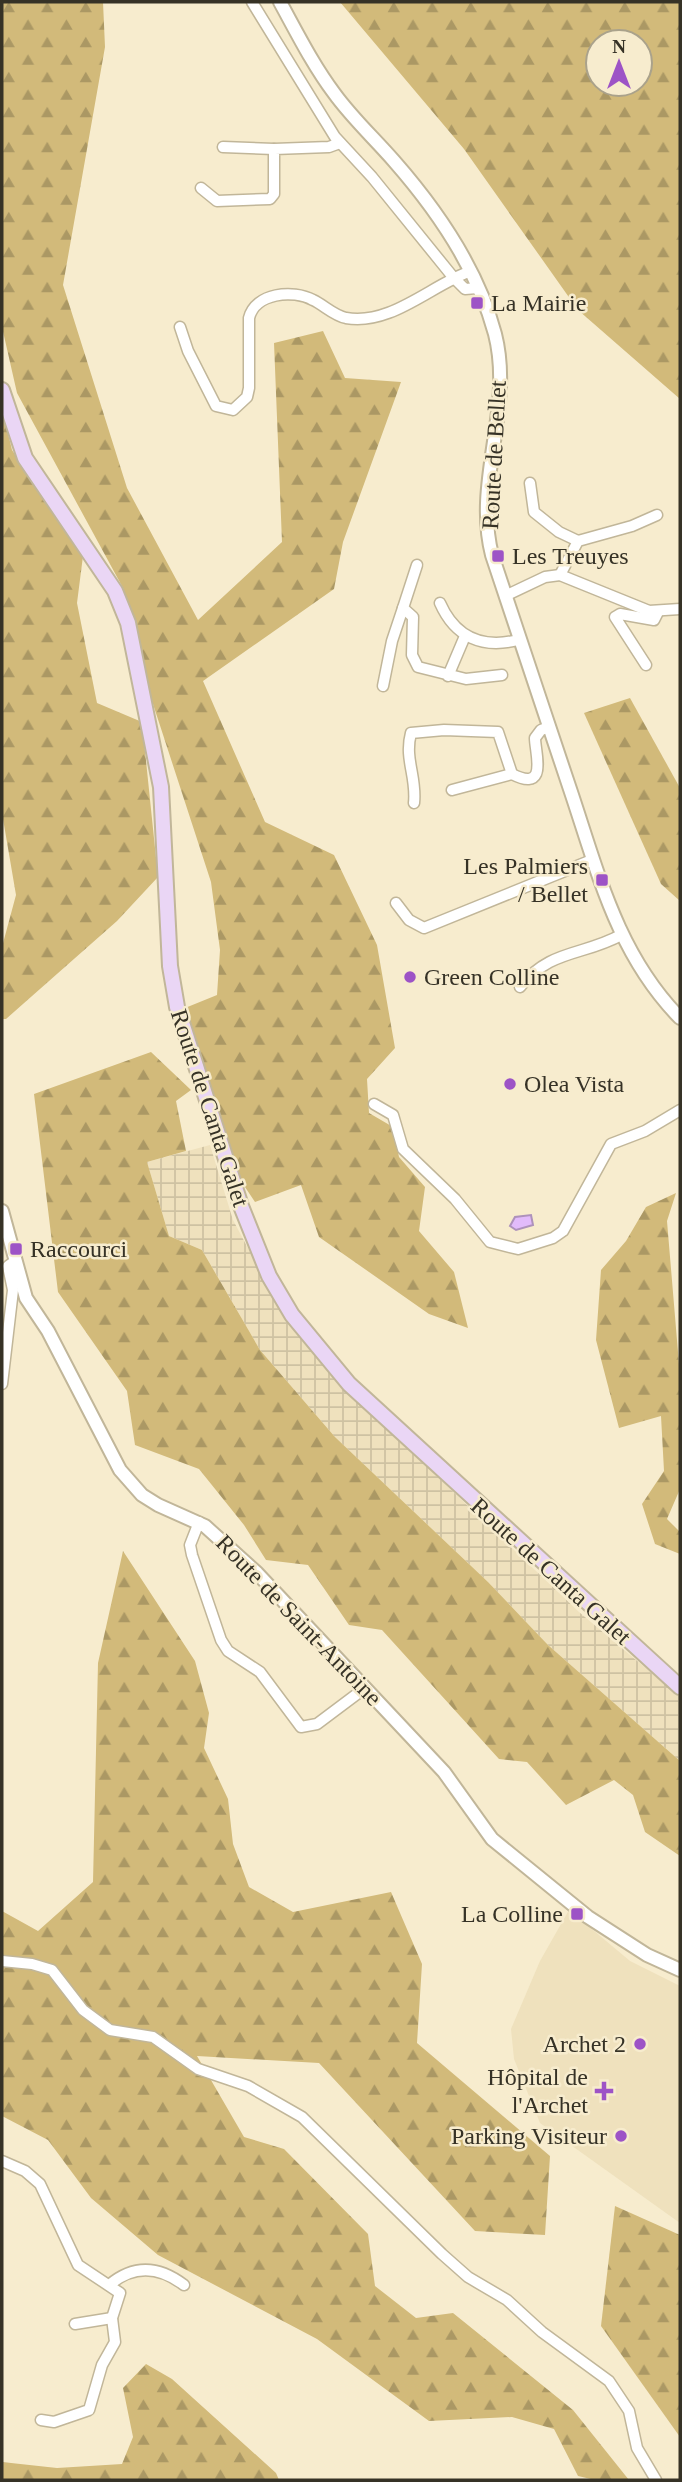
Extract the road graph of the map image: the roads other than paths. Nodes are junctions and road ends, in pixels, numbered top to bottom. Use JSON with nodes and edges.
{"nodes":[{"id":1,"x":252,"y":2,"type":"edge"},
{"id":2,"x":280,"y":2,"type":"edge"},
{"id":3,"x":340,"y":143,"type":"junction"},
{"id":4,"x":223,"y":148,"type":"dead end"},
{"id":5,"x":274,"y":149,"type":"junction"},
{"id":6,"x":201,"y":188,"type":"dead end"},
{"id":7,"x":471,"y":271,"type":"junction"},
{"id":8,"x":453,"y":277,"type":"junction"},
{"id":9,"x":478,"y":288,"type":"junction"},
{"id":10,"x":180,"y":327,"type":"dead end"},
{"id":11,"x":2,"y":390,"type":"edge"},
{"id":12,"x":530,"y":483,"type":"dead end"},
{"id":13,"x":657,"y":515,"type":"dead end"},
{"id":14,"x":578,"y":541,"type":"junction"},
{"id":15,"x":417,"y":565,"type":"dead end"},
{"id":16,"x":560,"y":575,"type":"junction"},
{"id":17,"x":505,"y":596,"type":"junction"},
{"id":18,"x":440,"y":603,"type":"dead end"},
{"id":19,"x":403,"y":608,"type":"junction"},
{"id":20,"x":680,"y":609,"type":"edge"},
{"id":21,"x":658,"y":612,"type":"junction"},
{"id":22,"x":465,"y":636,"type":"junction"},
{"id":23,"x":518,"y":640,"type":"junction"},
{"id":24,"x":646,"y":665,"type":"dead end"},
{"id":25,"x":502,"y":675,"type":"dead end"},
{"id":26,"x":448,"y":676,"type":"junction"},
{"id":27,"x":383,"y":686,"type":"dead end"},
{"id":28,"x":549,"y":727,"type":"junction"},
{"id":29,"x":512,"y":774,"type":"junction"},
{"id":30,"x":452,"y":790,"type":"dead end"},
{"id":31,"x":414,"y":803,"type":"dead end"},
{"id":32,"x":592,"y":860,"type":"junction"},
{"id":33,"x":396,"y":903,"type":"dead end"},
{"id":34,"x":621,"y":935,"type":"junction"},
{"id":35,"x":520,"y":987,"type":"dead end"},
{"id":36,"x":680,"y":1018,"type":"edge"},
{"id":37,"x":374,"y":1104,"type":"dead end"},
{"id":38,"x":680,"y":1110,"type":"edge"},
{"id":39,"x":2,"y":1211,"type":"edge"},
{"id":40,"x":15,"y":1261,"type":"junction"},
{"id":41,"x":2,"y":1293,"type":"edge"},
{"id":42,"x":11,"y":1304,"type":"junction"},
{"id":43,"x":2,"y":1384,"type":"edge"},
{"id":44,"x":199,"y":1522,"type":"junction"},
{"id":45,"x":680,"y":1687,"type":"edge"},
{"id":46,"x":365,"y":1688,"type":"junction"},
{"id":47,"x":2,"y":1961,"type":"edge"},
{"id":48,"x":680,"y":1970,"type":"edge"},
{"id":49,"x":2,"y":2161,"type":"edge"},
{"id":50,"x":109,"y":2285,"type":"junction"},
{"id":51,"x":184,"y":2285,"type":"dead end"},
{"id":52,"x":112,"y":2318,"type":"junction"},
{"id":53,"x":75,"y":2324,"type":"dead end"},
{"id":54,"x":41,"y":2420,"type":"dead end"},
{"id":55,"x":656,"y":2480,"type":"edge"}],
"edges":[{"from":1,"to":3,"type":"street"},
{"from":2,"to":7,"type":"street","name":"Route de Bellet"},
{"from":3,"to":5,"type":"street"},
{"from":3,"to":8,"type":"street"},
{"from":4,"to":5,"type":"street"},
{"from":5,"to":6,"type":"street"},
{"from":7,"to":8,"type":"street"},
{"from":7,"to":9,"type":"street","name":"Route de Bellet"},
{"from":8,"to":9,"type":"street"},
{"from":8,"to":10,"type":"street"},
{"from":9,"to":17,"type":"street","name":"Route de Bellet"},
{"from":11,"to":45,"type":"main road","name":"Route de Canta Galet"},
{"from":12,"to":14,"type":"street"},
{"from":13,"to":14,"type":"street"},
{"from":14,"to":16,"type":"street"},
{"from":15,"to":19,"type":"street"},
{"from":16,"to":17,"type":"street"},
{"from":16,"to":21,"type":"street"},
{"from":17,"to":23,"type":"street","name":"Route de Bellet"},
{"from":18,"to":22,"type":"street"},
{"from":19,"to":26,"type":"street"},
{"from":19,"to":27,"type":"street"},
{"from":20,"to":21,"type":"street"},
{"from":21,"to":24,"type":"street"},
{"from":22,"to":23,"type":"street"},
{"from":22,"to":26,"type":"street"},
{"from":23,"to":28,"type":"street","name":"Route de Bellet"},
{"from":25,"to":26,"type":"street"},
{"from":28,"to":29,"type":"street"},
{"from":28,"to":32,"type":"street","name":"Route de Bellet"},
{"from":29,"to":30,"type":"street"},
{"from":29,"to":31,"type":"street"},
{"from":32,"to":33,"type":"street"},
{"from":32,"to":34,"type":"street","name":"Route de Bellet"},
{"from":34,"to":35,"type":"street"},
{"from":34,"to":36,"type":"street","name":"Route de Bellet"},
{"from":37,"to":38,"type":"street"},
{"from":39,"to":40,"type":"street","name":"Route de Saint-Antoine"},
{"from":40,"to":42,"type":"street"},
{"from":40,"to":44,"type":"street","name":"Route de Saint-Antoine"},
{"from":41,"to":42,"type":"street"},
{"from":42,"to":43,"type":"street"},
{"from":44,"to":46,"type":"street","name":"Route de Saint-Antoine"},
{"from":44,"to":46,"type":"street"},
{"from":46,"to":48,"type":"street","name":"Route de Saint-Antoine"},
{"from":47,"to":55,"type":"street"},
{"from":49,"to":50,"type":"street"},
{"from":50,"to":51,"type":"street"},
{"from":50,"to":52,"type":"street"},
{"from":52,"to":53,"type":"street"},
{"from":52,"to":54,"type":"street"}]}
